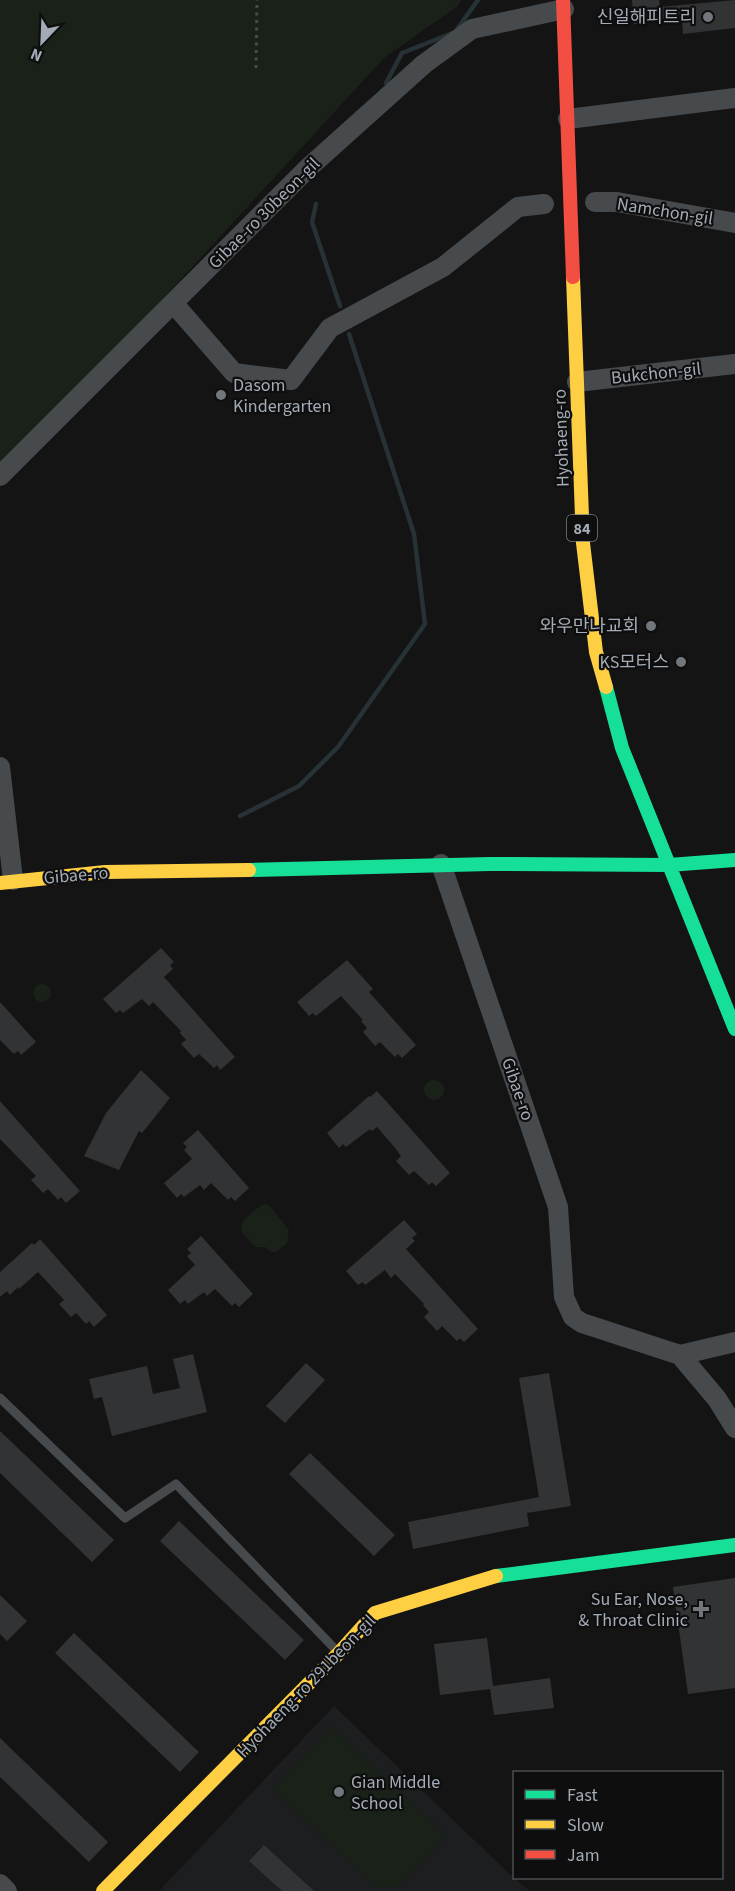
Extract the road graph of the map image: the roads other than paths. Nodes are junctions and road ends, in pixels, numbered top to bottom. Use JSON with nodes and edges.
{"nodes":[{"id":1,"x":564,"y":4,"type":"edge"},
{"id":2,"x":735,"y":98,"type":"edge"},
{"id":3,"x":568,"y":119,"type":"junction"},
{"id":4,"x":595,"y":202,"type":"dead end"},
{"id":5,"x":544,"y":204,"type":"dead end"},
{"id":6,"x":735,"y":223,"type":"edge"},
{"id":7,"x":174,"y":304,"type":"junction"},
{"id":8,"x":734,"y":361,"type":"edge"},
{"id":9,"x":577,"y":382,"type":"junction"},
{"id":10,"x":0,"y":476,"type":"edge"},
{"id":11,"x":0,"y":767,"type":"edge"},
{"id":12,"x":735,"y":860,"type":"edge"},
{"id":13,"x":441,"y":864,"type":"junction"},
{"id":14,"x":669,"y":865,"type":"junction"},
{"id":15,"x":7,"y":882,"type":"edge"},
{"id":16,"x":735,"y":1029,"type":"edge"},
{"id":17,"x":735,"y":1342,"type":"edge"},
{"id":18,"x":680,"y":1355,"type":"junction"},
{"id":19,"x":0,"y":1398,"type":"edge"},
{"id":20,"x":735,"y":1428,"type":"edge"},
{"id":21,"x":735,"y":1545,"type":"edge"},
{"id":22,"x":339,"y":1653,"type":"junction"},
{"id":23,"x":0,"y":1884,"type":"edge"},
{"id":24,"x":7,"y":1891,"type":"edge"},
{"id":25,"x":103,"y":1891,"type":"edge"}],
"edges":[{"from":1,"to":3,"type":"street","name":"Hyohaeng-ro","number":"84"},
{"from":1,"to":7,"type":"street","name":"Gibae-ro 30beon-gil"},
{"from":2,"to":3,"type":"street"},
{"from":3,"to":9,"type":"street","name":"Hyohaeng-ro","number":"84"},
{"from":4,"to":6,"type":"street","name":"Namchon-gil"},
{"from":5,"to":7,"type":"street"},
{"from":7,"to":10,"type":"street","name":"Gibae-ro 30beon-gil"},
{"from":8,"to":9,"type":"street","name":"Bukchon-gil"},
{"from":9,"to":14,"type":"street","name":"Hyohaeng-ro","number":"84"},
{"from":11,"to":15,"type":"street"},
{"from":12,"to":14,"type":"street","name":"Gibae-ro"},
{"from":13,"to":14,"type":"street","name":"Gibae-ro"},
{"from":13,"to":15,"type":"street","name":"Gibae-ro"},
{"from":13,"to":18,"type":"street","name":"Gibae-ro"},
{"from":14,"to":16,"type":"street","name":"Hyohaeng-ro","number":"84"},
{"from":17,"to":18,"type":"street"},
{"from":18,"to":20,"type":"street"},
{"from":19,"to":22,"type":"lane"},
{"from":21,"to":22,"type":"street","name":"Hyohaeng-ro 291beon-gil"},
{"from":22,"to":25,"type":"street","name":"Hyohaeng-ro 291beon-gil"},
{"from":23,"to":24,"type":"street"}]}
